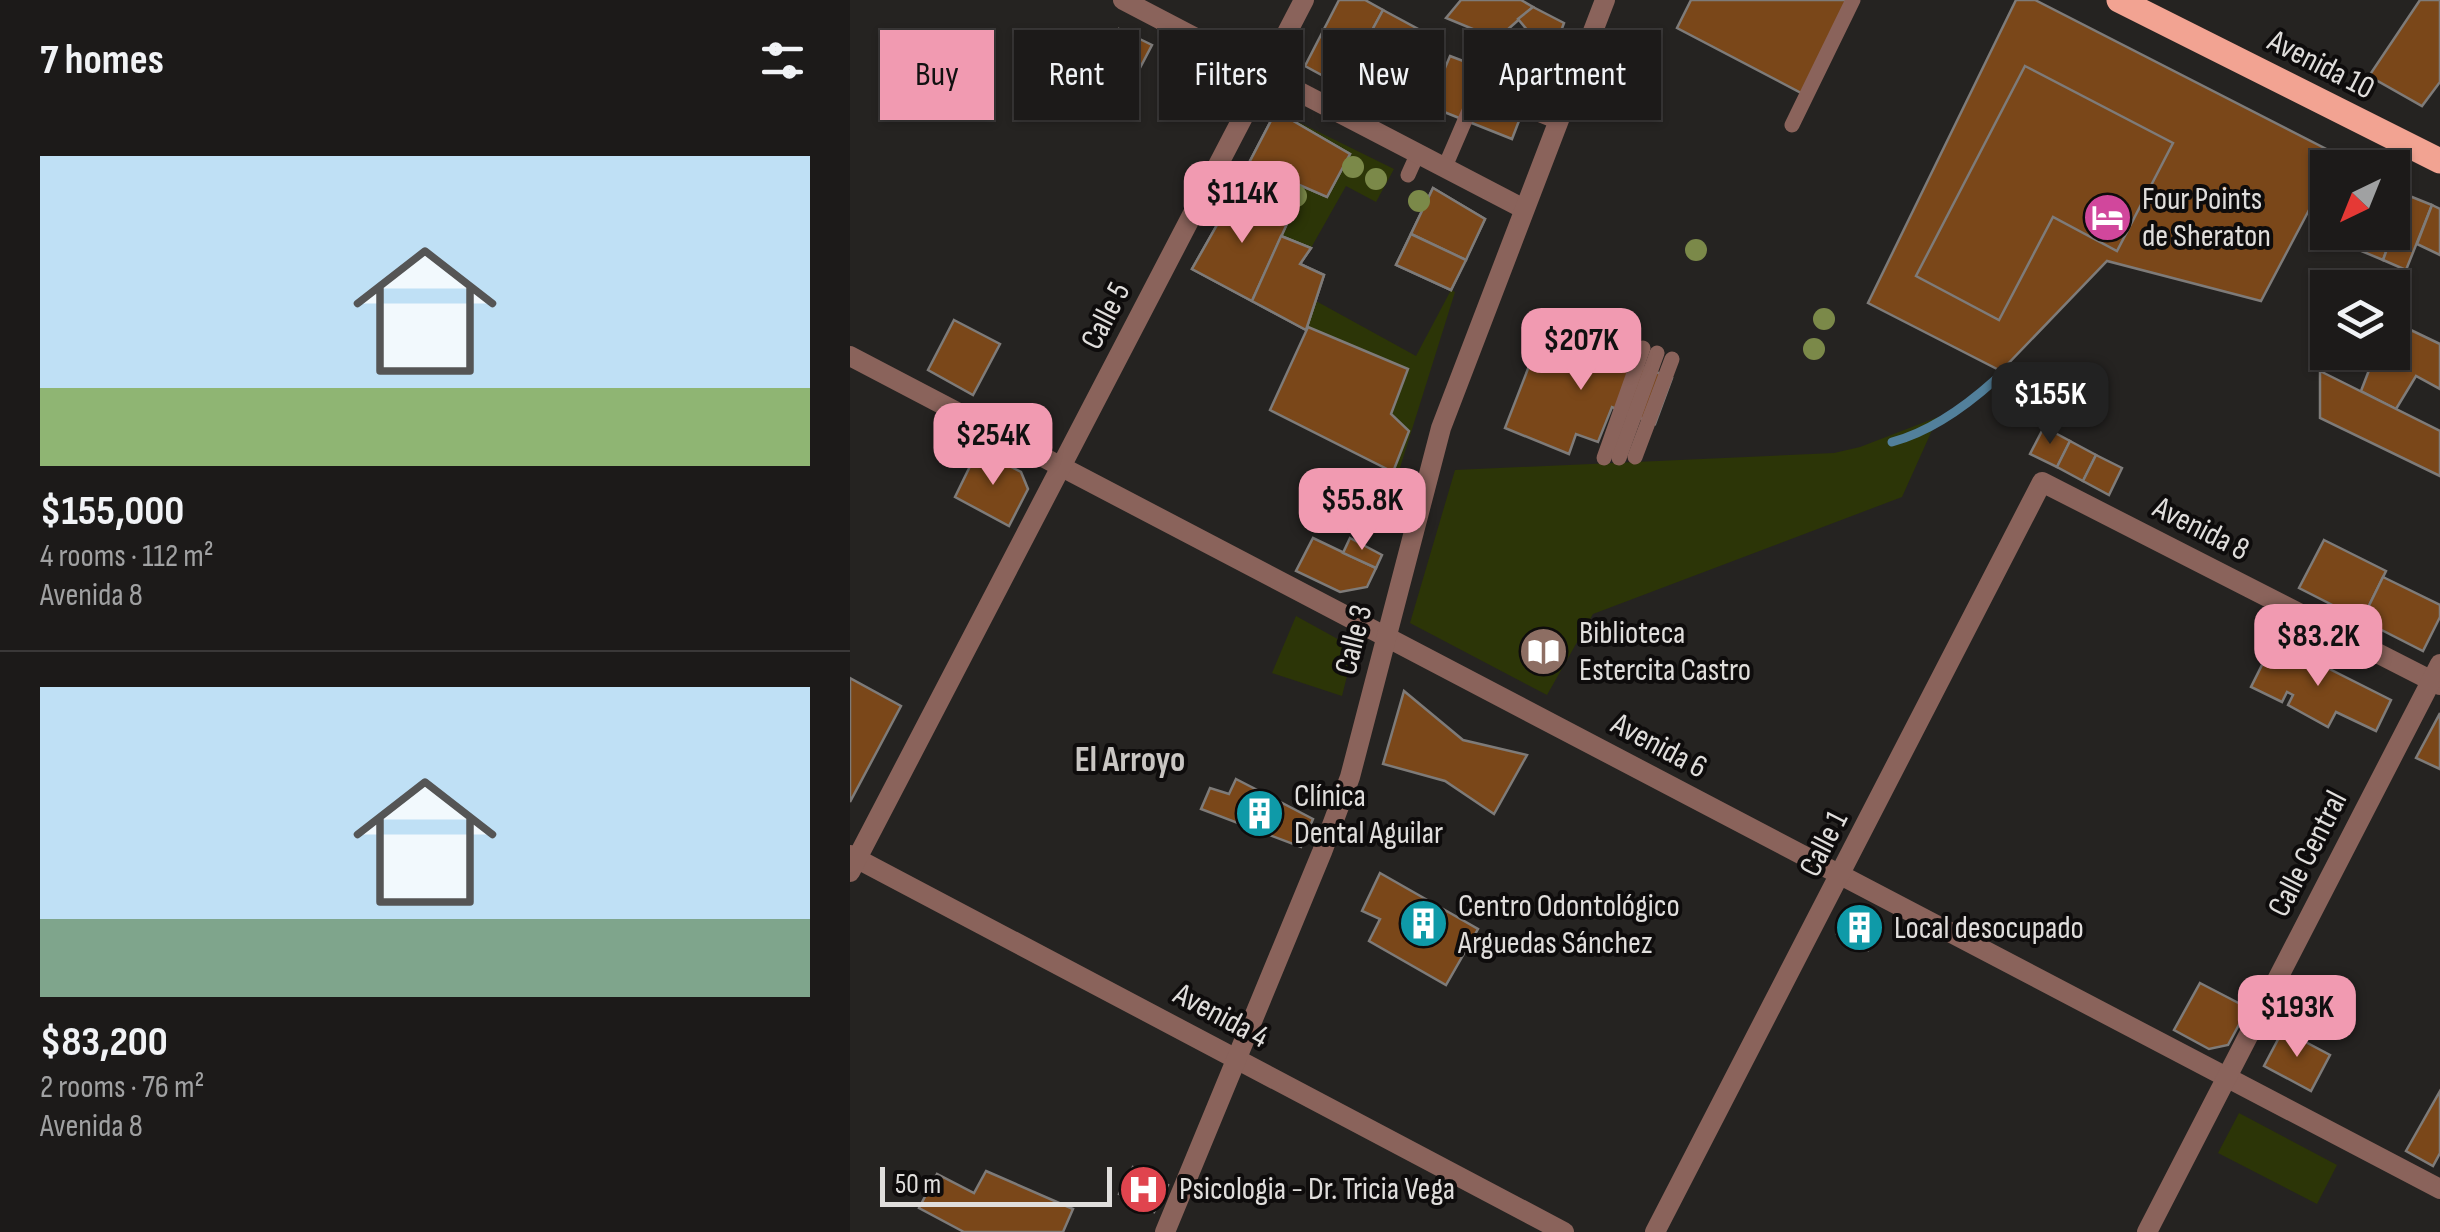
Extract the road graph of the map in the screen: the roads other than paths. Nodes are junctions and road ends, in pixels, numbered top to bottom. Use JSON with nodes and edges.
{"nodes":[{"id":1,"x":1123,"y":0,"type":"edge"},
{"id":2,"x":1304,"y":0,"type":"edge"},
{"id":3,"x":1606,"y":0,"type":"edge"},
{"id":4,"x":1854,"y":0,"type":"edge"},
{"id":5,"x":2120,"y":0,"type":"edge"},
{"id":6,"x":1182,"y":30,"type":"edge"},
{"id":7,"x":1288,"y":30,"type":"edge"},
{"id":8,"x":1303,"y":93,"type":"edge"},
{"id":9,"x":1242,"y":120,"type":"edge"},
{"id":10,"x":1558,"y":122,"type":"junction"},
{"id":11,"x":1792,"y":125,"type":"dead end"},
{"id":12,"x":1418,"y":155,"type":"junction"},
{"id":13,"x":2440,"y":161,"type":"edge"},
{"id":14,"x":1444,"y":169,"type":"junction"},
{"id":15,"x":1408,"y":175,"type":"dead end"},
{"id":16,"x":1524,"y":210,"type":"junction"},
{"id":17,"x":1658,"y":354,"type":"joint"},
{"id":18,"x":850,"y":356,"type":"edge"},
{"id":19,"x":1062,"y":466,"type":"junction"},
{"id":20,"x":2042,"y":482,"type":"joint"},
{"id":21,"x":1386,"y":638,"type":"junction"},
{"id":22,"x":2437,"y":676,"type":"edge"},
{"id":23,"x":852,"y":862,"type":"edge"},
{"id":24,"x":1841,"y":876,"type":"junction"},
{"id":25,"x":1238,"y":1058,"type":"junction"},
{"id":26,"x":2227,"y":1078,"type":"junction"},
{"id":27,"x":2440,"y":1190,"type":"edge"},
{"id":28,"x":1165,"y":1232,"type":"edge"},
{"id":29,"x":1564,"y":1232,"type":"edge"},
{"id":30,"x":1655,"y":1232,"type":"edge"},
{"id":31,"x":2147,"y":1232,"type":"edge"}],
"edges":[{"from":1,"to":6,"type":"street"},
{"from":2,"to":7,"type":"street","name":"Calle 5"},
{"from":3,"to":10,"type":"street","name":"Calle 3"},
{"from":4,"to":11,"type":"lane"},
{"from":5,"to":13,"type":"main road","name":"Avenida 10"},
{"from":8,"to":12,"type":"street"},
{"from":9,"to":19,"type":"street","name":"Calle 5"},
{"from":10,"to":14,"type":"lane"},
{"from":10,"to":16,"type":"street","name":"Calle 3"},
{"from":12,"to":14,"type":"street"},
{"from":12,"to":15,"type":"lane"},
{"from":14,"to":16,"type":"street"},
{"from":16,"to":21,"type":"street","name":"Calle 3"},
{"from":17,"to":17,"type":"lane"},
{"from":18,"to":19,"type":"street","name":"Avenida 6"},
{"from":19,"to":21,"type":"street","name":"Avenida 6"},
{"from":19,"to":23,"type":"street","name":"Calle 5"},
{"from":20,"to":22,"type":"street","name":"Avenida 8"},
{"from":20,"to":24,"type":"street","name":"Calle 1"},
{"from":21,"to":24,"type":"street","name":"Avenida 6"},
{"from":21,"to":25,"type":"street","name":"Calle 3"},
{"from":22,"to":26,"type":"street","name":"Calle Central"},
{"from":23,"to":25,"type":"street","name":"Avenida 4"},
{"from":24,"to":26,"type":"street","name":"Avenida 6"},
{"from":24,"to":30,"type":"street","name":"Calle 1"},
{"from":25,"to":28,"type":"street","name":"Calle 3"},
{"from":25,"to":29,"type":"street","name":"Avenida 4"},
{"from":26,"to":27,"type":"street","name":"Avenida 6"},
{"from":26,"to":31,"type":"street","name":"Calle Central"}]}
